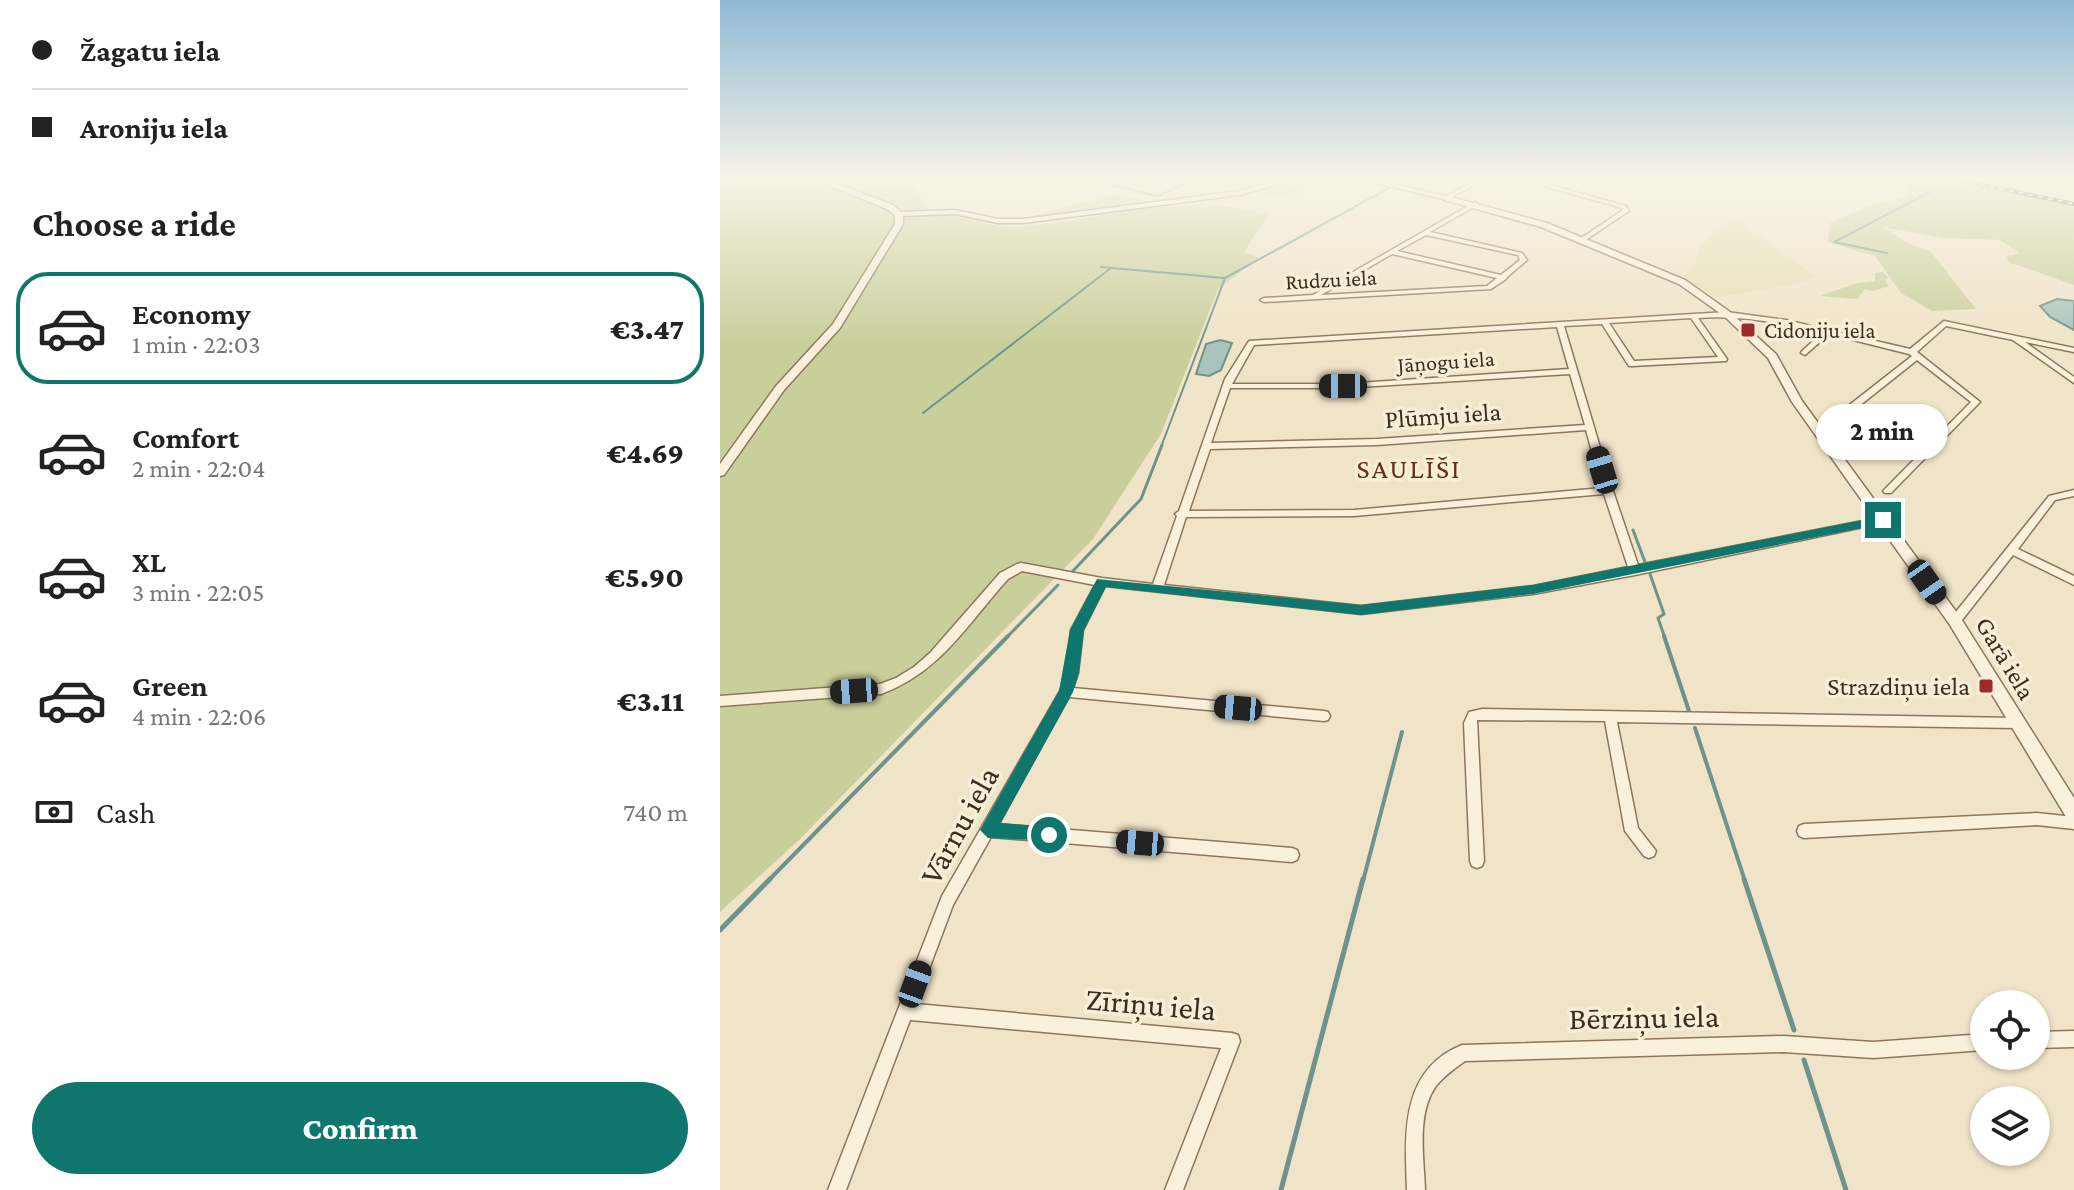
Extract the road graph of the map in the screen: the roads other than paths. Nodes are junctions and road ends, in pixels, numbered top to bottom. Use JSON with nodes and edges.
{"nodes":[{"id":1,"x":893,"y":234,"type":"edge"},
{"id":2,"x":1425,"y":234,"type":"edge"},
{"id":3,"x":1428,"y":234,"type":"edge"},
{"id":4,"x":1563,"y":234,"type":"edge"},
{"id":5,"x":1592,"y":234,"type":"edge"},
{"id":6,"x":1582,"y":240,"type":"junction"},
{"id":7,"x":1391,"y":252,"type":"junction"},
{"id":8,"x":1504,"y":278,"type":"junction"},
{"id":9,"x":1311,"y":298,"type":"junction"},
{"id":10,"x":1264,"y":300,"type":"dead end"},
{"id":11,"x":1727,"y":314,"type":"junction"},
{"id":12,"x":1694,"y":317,"type":"junction"},
{"id":13,"x":1604,"y":322,"type":"junction"},
{"id":14,"x":1560,"y":324,"type":"junction"},
{"id":15,"x":1827,"y":332,"type":"junction"},
{"id":16,"x":2013,"y":337,"type":"junction"},
{"id":17,"x":2074,"y":350,"type":"edge"},
{"id":18,"x":1805,"y":353,"type":"dead end"},
{"id":19,"x":1914,"y":354,"type":"junction"},
{"id":20,"x":1572,"y":371,"type":"junction"},
{"id":21,"x":2074,"y":381,"type":"edge"},
{"id":22,"x":1227,"y":386,"type":"junction"},
{"id":23,"x":1841,"y":416,"type":"dead end"},
{"id":24,"x":1589,"y":427,"type":"junction"},
{"id":25,"x":1205,"y":446,"type":"junction"},
{"id":26,"x":720,"y":472,"type":"edge"},
{"id":27,"x":1608,"y":491,"type":"junction"},
{"id":28,"x":1888,"y":491,"type":"dead end"},
{"id":29,"x":2074,"y":493,"type":"edge"},
{"id":30,"x":1180,"y":514,"type":"junction"},
{"id":31,"x":1883,"y":520,"type":"junction"},
{"id":32,"x":2011,"y":550,"type":"junction"},
{"id":33,"x":1635,"y":571,"type":"junction"},
{"id":34,"x":2074,"y":581,"type":"edge"},
{"id":35,"x":1102,"y":582,"type":"junction"},
{"id":36,"x":1157,"y":588,"type":"junction"},
{"id":37,"x":1955,"y":621,"type":"junction"},
{"id":38,"x":1066,"y":692,"type":"junction"},
{"id":39,"x":720,"y":701,"type":"edge"},
{"id":40,"x":1324,"y":716,"type":"dead end"},
{"id":41,"x":1610,"y":717,"type":"junction"},
{"id":42,"x":2017,"y":723,"type":"junction"},
{"id":43,"x":2071,"y":806,"type":"edge"},
{"id":44,"x":2074,"y":823,"type":"edge"},
{"id":45,"x":988,"y":830,"type":"junction"},
{"id":46,"x":1804,"y":831,"type":"dead end"},
{"id":47,"x":1649,"y":851,"type":"dead end"},
{"id":48,"x":1292,"y":855,"type":"dead end"},
{"id":49,"x":1477,"y":861,"type":"dead end"},
{"id":50,"x":905,"y":1011,"type":"junction"},
{"id":51,"x":2074,"y":1039,"type":"edge"},
{"id":52,"x":2050,"y":1040,"type":"edge"},
{"id":53,"x":1970,"y":1043,"type":"edge"},
{"id":54,"x":837,"y":1190,"type":"edge"},
{"id":55,"x":1174,"y":1190,"type":"edge"},
{"id":56,"x":1416,"y":1190,"type":"edge"}],
"edges":[{"from":1,"to":26,"type":"street"},
{"from":2,"to":7,"type":"street"},
{"from":3,"to":8,"type":"street"},
{"from":4,"to":6,"type":"street","name":"Garā iela"},
{"from":5,"to":6,"type":"street"},
{"from":6,"to":11,"type":"street","name":"Garā iela"},
{"from":7,"to":8,"type":"street"},
{"from":7,"to":9,"type":"street"},
{"from":8,"to":9,"type":"street","name":"Rudzu iela"},
{"from":9,"to":10,"type":"street","name":"Rudzu iela"},
{"from":11,"to":12,"type":"street"},
{"from":11,"to":15,"type":"street"},
{"from":11,"to":31,"type":"street","name":"Garā iela"},
{"from":12,"to":13,"type":"street"},
{"from":12,"to":13,"type":"street"},
{"from":13,"to":14,"type":"street"},
{"from":14,"to":20,"type":"street"},
{"from":14,"to":22,"type":"street"},
{"from":15,"to":18,"type":"street"},
{"from":15,"to":19,"type":"street"},
{"from":16,"to":17,"type":"street"},
{"from":16,"to":19,"type":"street"},
{"from":16,"to":21,"type":"street"},
{"from":19,"to":23,"type":"street"},
{"from":19,"to":28,"type":"street"},
{"from":20,"to":22,"type":"street","name":"Jāņogu iela"},
{"from":20,"to":24,"type":"street"},
{"from":22,"to":25,"type":"street"},
{"from":24,"to":25,"type":"street","name":"Plūmju iela"},
{"from":24,"to":27,"type":"street"},
{"from":25,"to":30,"type":"street"},
{"from":27,"to":30,"type":"street"},
{"from":27,"to":33,"type":"street"},
{"from":29,"to":32,"type":"street"},
{"from":30,"to":36,"type":"street"},
{"from":31,"to":33,"type":"street"},
{"from":31,"to":37,"type":"street","name":"Garā iela"},
{"from":32,"to":34,"type":"street"},
{"from":32,"to":37,"type":"street"},
{"from":33,"to":36,"type":"street"},
{"from":35,"to":36,"type":"street"},
{"from":35,"to":38,"type":"street","name":"Vārnu iela"},
{"from":35,"to":39,"type":"street"},
{"from":37,"to":42,"type":"street","name":"Garā iela"},
{"from":38,"to":40,"type":"street"},
{"from":38,"to":45,"type":"street","name":"Vārnu iela"},
{"from":41,"to":42,"type":"street"},
{"from":41,"to":47,"type":"street"},
{"from":41,"to":49,"type":"street"},
{"from":42,"to":43,"type":"street","name":"Garā iela"},
{"from":44,"to":46,"type":"street"},
{"from":45,"to":48,"type":"street"},
{"from":45,"to":50,"type":"street","name":"Vārnu iela"},
{"from":50,"to":54,"type":"street","name":"Vārnu iela"},
{"from":50,"to":55,"type":"street","name":"Zīriņu iela"},
{"from":51,"to":52,"type":"street"},
{"from":53,"to":56,"type":"street","name":"Bērziņu iela"}]}
